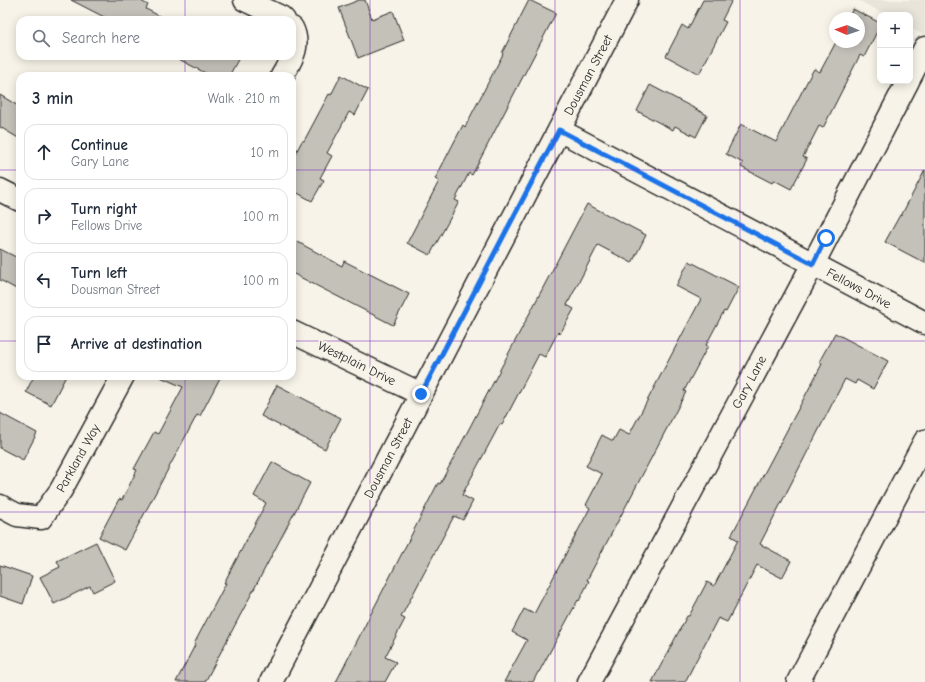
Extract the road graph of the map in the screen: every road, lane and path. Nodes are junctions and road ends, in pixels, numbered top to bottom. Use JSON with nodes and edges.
{"nodes":[{"id":1,"x":245,"y":0,"type":"edge"},
{"id":2,"x":627,"y":0,"type":"edge"},
{"id":3,"x":279,"y":16,"type":"edge"},
{"id":4,"x":925,"y":48,"type":"edge"},
{"id":5,"x":290,"y":60,"type":"edge"},
{"id":6,"x":913,"y":71,"type":"edge"},
{"id":7,"x":284,"y":72,"type":"edge"},
{"id":8,"x":906,"y":84,"type":"edge"},
{"id":9,"x":559,"y":130,"type":"junction"},
{"id":10,"x":0,"y":190,"type":"edge"},
{"id":11,"x":16,"y":198,"type":"edge"},
{"id":12,"x":813,"y":264,"type":"junction"},
{"id":13,"x":925,"y":323,"type":"edge"},
{"id":14,"x":296,"y":334,"type":"edge"},
{"id":15,"x":121,"y":380,"type":"edge"},
{"id":16,"x":421,"y":394,"type":"junction"},
{"id":17,"x":925,"y":441,"type":"edge"},
{"id":18,"x":8,"y":511,"type":"edge"},
{"id":19,"x":271,"y":682,"type":"edge"},
{"id":20,"x":590,"y":682,"type":"edge"},
{"id":21,"x":798,"y":682,"type":"edge"}],
"edges":[{"from":1,"to":3,"type":"street"},
{"from":2,"to":9,"type":"street","name":"Dousman Street"},
{"from":4,"to":6,"type":"street"},
{"from":5,"to":7,"type":"street"},
{"from":8,"to":12,"type":"street","name":"Gary Lane"},
{"from":9,"to":12,"type":"street","name":"Fellows Drive"},
{"from":9,"to":16,"type":"street","name":"Dousman Street"},
{"from":10,"to":11,"type":"street"},
{"from":12,"to":13,"type":"street","name":"Fellows Drive"},
{"from":12,"to":20,"type":"street","name":"Gary Lane"},
{"from":14,"to":16,"type":"street","name":"Westplain Drive"},
{"from":15,"to":18,"type":"street","name":"Parkland Way"},
{"from":16,"to":19,"type":"street","name":"Dousman Street"},
{"from":17,"to":21,"type":"street"}]}
